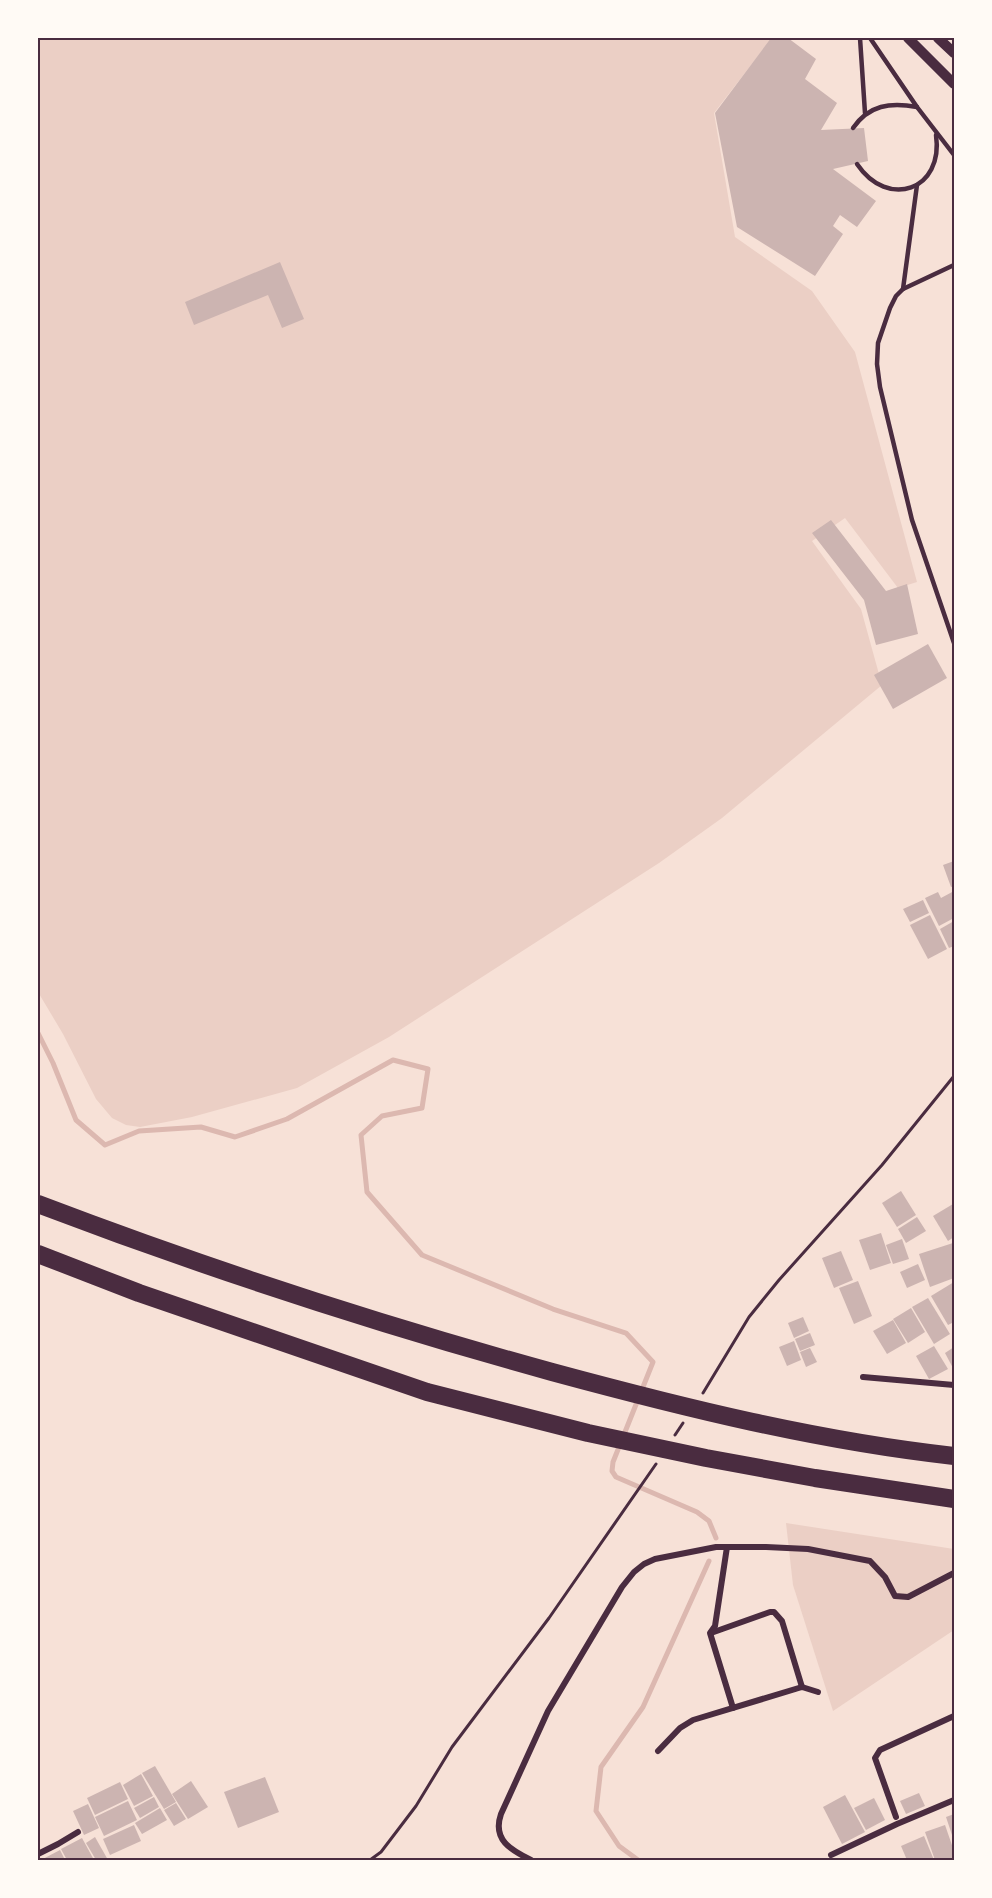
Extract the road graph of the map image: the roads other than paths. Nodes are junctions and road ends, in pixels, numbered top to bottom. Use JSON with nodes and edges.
{"nodes":[{"id":1,"x":860,"y":38,"type":"edge"},
{"id":2,"x":870,"y":38,"type":"edge"},
{"id":3,"x":908,"y":38,"type":"edge"},
{"id":4,"x":938,"y":38,"type":"edge"},
{"id":5,"x":954,"y":53,"type":"edge"},
{"id":6,"x":954,"y":84,"type":"edge"},
{"id":7,"x":916,"y":107,"type":"junction"},
{"id":8,"x":866,"y":113,"type":"junction"},
{"id":9,"x":853,"y":128,"type":"dead end"},
{"id":10,"x":935,"y":132,"type":"junction"},
{"id":11,"x":954,"y":155,"type":"edge"},
{"id":12,"x":857,"y":164,"type":"dead end"},
{"id":13,"x":917,"y":185,"type":"junction"},
{"id":14,"x":954,"y":266,"type":"edge"},
{"id":15,"x":903,"y":289,"type":"junction"},
{"id":16,"x":954,"y":643,"type":"edge"},
{"id":17,"x":38,"y":1204,"type":"edge"},
{"id":18,"x":38,"y":1254,"type":"edge"},
{"id":19,"x":863,"y":1377,"type":"dead end"},
{"id":20,"x":954,"y":1385,"type":"edge"},
{"id":21,"x":954,"y":1456,"type":"edge"},
{"id":22,"x":954,"y":1499,"type":"edge"},
{"id":23,"x":727,"y":1547,"type":"junction"},
{"id":24,"x":954,"y":1573,"type":"edge"},
{"id":25,"x":710,"y":1633,"type":"junction"},
{"id":26,"x":802,"y":1687,"type":"junction"},
{"id":27,"x":818,"y":1692,"type":"dead end"},
{"id":28,"x":733,"y":1708,"type":"junction"},
{"id":29,"x":954,"y":1716,"type":"edge"},
{"id":30,"x":658,"y":1751,"type":"dead end"},
{"id":31,"x":954,"y":1800,"type":"edge"},
{"id":32,"x":896,"y":1817,"type":"dead end"},
{"id":33,"x":78,"y":1832,"type":"dead end"},
{"id":34,"x":38,"y":1854,"type":"edge"},
{"id":35,"x":831,"y":1855,"type":"dead end"},
{"id":36,"x":531,"y":1860,"type":"edge"}],
"edges":[{"from":1,"to":8,"type":"lane"},
{"from":2,"to":7,"type":"lane"},
{"from":3,"to":6,"type":"street"},
{"from":4,"to":5,"type":"street"},
{"from":7,"to":8,"type":"lane"},
{"from":7,"to":10,"type":"lane"},
{"from":8,"to":9,"type":"lane"},
{"from":10,"to":11,"type":"lane"},
{"from":10,"to":13,"type":"lane"},
{"from":12,"to":13,"type":"lane"},
{"from":13,"to":15,"type":"lane"},
{"from":14,"to":15,"type":"lane"},
{"from":15,"to":16,"type":"lane"},
{"from":17,"to":21,"type":"highway"},
{"from":18,"to":22,"type":"highway"},
{"from":19,"to":20,"type":"street"},
{"from":23,"to":24,"type":"street"},
{"from":23,"to":25,"type":"street"},
{"from":23,"to":36,"type":"street"},
{"from":25,"to":26,"type":"street"},
{"from":25,"to":28,"type":"street"},
{"from":26,"to":27,"type":"street"},
{"from":26,"to":28,"type":"street"},
{"from":28,"to":30,"type":"street"},
{"from":29,"to":32,"type":"street"},
{"from":31,"to":35,"type":"street"},
{"from":33,"to":34,"type":"street"}]}
